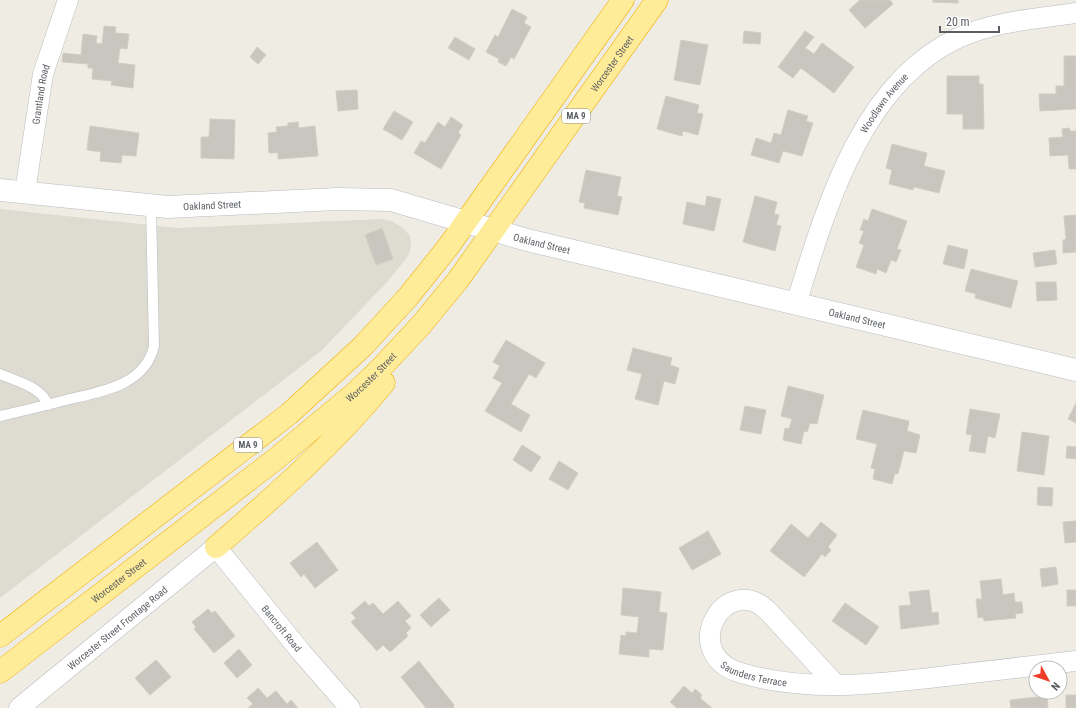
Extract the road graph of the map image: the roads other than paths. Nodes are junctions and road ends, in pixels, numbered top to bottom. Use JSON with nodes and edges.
{"nodes":[{"id":1,"x":68,"y":0,"type":"edge"},
{"id":2,"x":623,"y":0,"type":"edge"},
{"id":3,"x":657,"y":0,"type":"edge"},
{"id":4,"x":1076,"y":13,"type":"edge"},
{"id":5,"x":0,"y":190,"type":"edge"},
{"id":6,"x":25,"y":192,"type":"junction"},
{"id":7,"x":151,"y":206,"type":"junction"},
{"id":8,"x":466,"y":222,"type":"junction"},
{"id":9,"x":494,"y":231,"type":"junction"},
{"id":10,"x":458,"y":280,"type":"junction"},
{"id":11,"x":796,"y":304,"type":"junction"},
{"id":12,"x":1076,"y":370,"type":"edge"},
{"id":13,"x":0,"y":374,"type":"edge"},
{"id":14,"x":48,"y":405,"type":"junction"},
{"id":15,"x":0,"y":416,"type":"edge"},
{"id":16,"x":216,"y":547,"type":"junction"},
{"id":17,"x":0,"y":636,"type":"edge"},
{"id":18,"x":1076,"y":661,"type":"edge"},
{"id":19,"x":0,"y":672,"type":"edge"},
{"id":20,"x":836,"y":685,"type":"junction"},
{"id":21,"x":19,"y":708,"type":"edge"},
{"id":22,"x":350,"y":708,"type":"edge"}],
"edges":[{"from":1,"to":6,"type":"street","name":"Grantland Road"},
{"from":2,"to":8,"type":"highway","number":"MA 9"},
{"from":3,"to":9,"type":"highway","name":"Worcester Street","number":"MA 9"},
{"from":4,"to":11,"type":"street","name":"Woodlawn Avenue"},
{"from":5,"to":6,"type":"street","name":"Oakland Street"},
{"from":6,"to":7,"type":"street","name":"Oakland Street"},
{"from":7,"to":8,"type":"street","name":"Oakland Street"},
{"from":7,"to":14,"type":"lane"},
{"from":8,"to":9,"type":"street","name":"Oakland Street"},
{"from":8,"to":17,"type":"highway","number":"MA 9"},
{"from":9,"to":10,"type":"highway","name":"Worcester Street","number":"MA 9"},
{"from":9,"to":11,"type":"street","name":"Oakland Street"},
{"from":10,"to":16,"type":"highway"},
{"from":10,"to":19,"type":"highway","name":"Worcester Street","number":"MA 9"},
{"from":11,"to":12,"type":"street","name":"Oakland Street"},
{"from":13,"to":14,"type":"lane"},
{"from":14,"to":15,"type":"lane"},
{"from":16,"to":21,"type":"street","name":"Worcester Street Frontage Road"},
{"from":16,"to":22,"type":"street","name":"Bancroft Road"},
{"from":18,"to":20,"type":"street","name":"Saunders Terrace"},
{"from":20,"to":20,"type":"street","name":"Saunders Terrace"}]}
